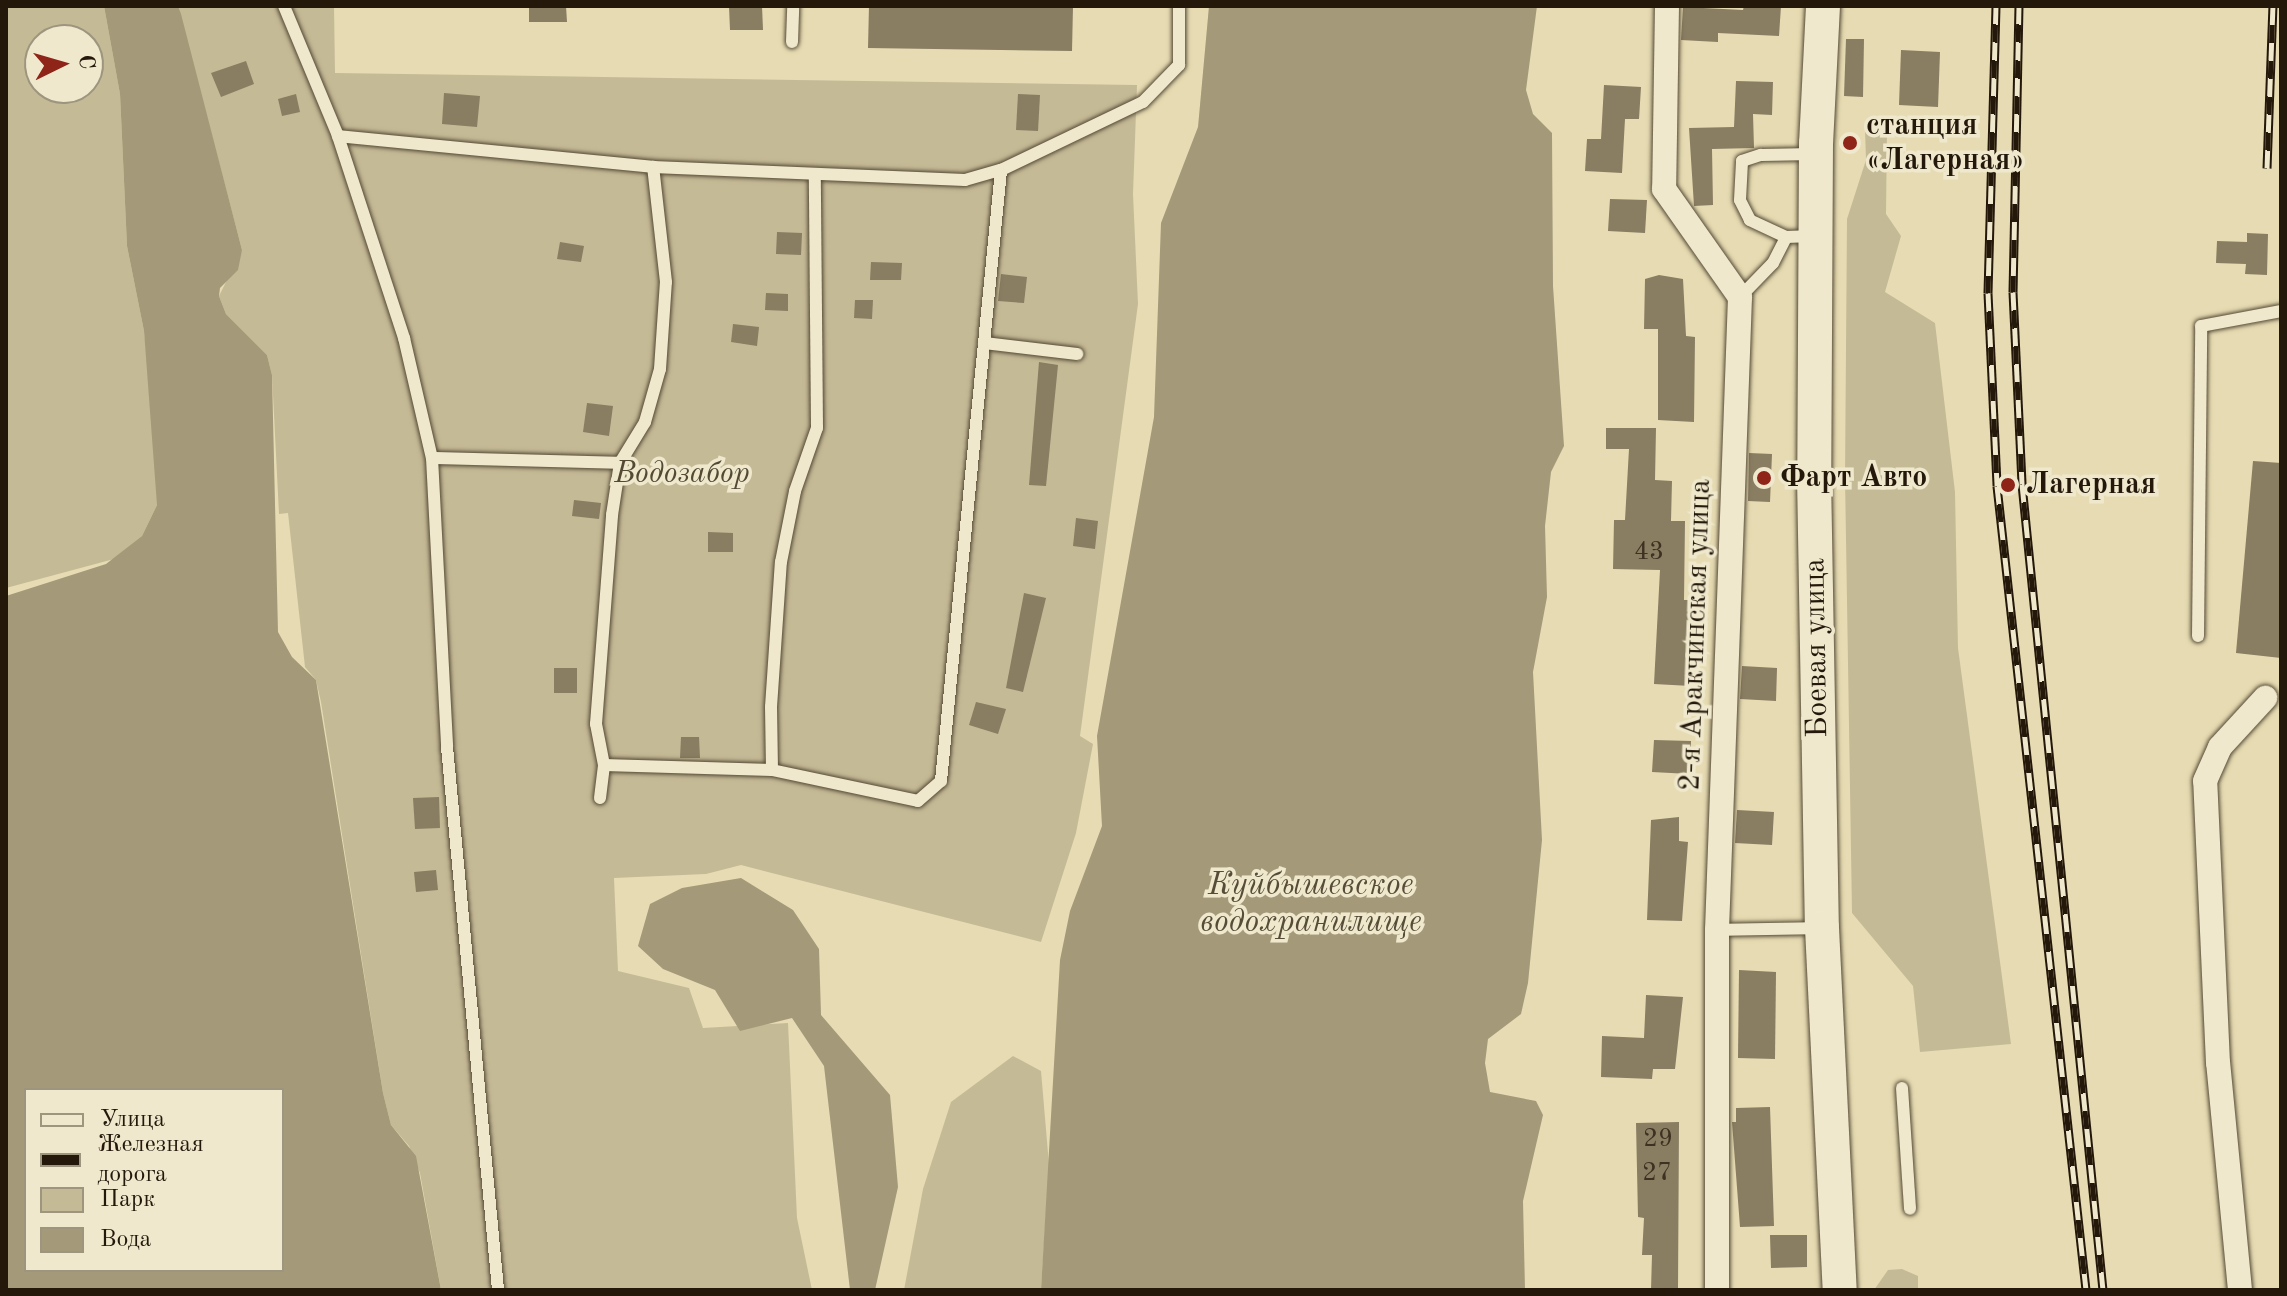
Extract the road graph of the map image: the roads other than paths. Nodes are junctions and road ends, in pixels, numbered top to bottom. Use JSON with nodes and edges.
{"nodes":[{"id":1,"x":284,"y":6,"type":"edge"},
{"id":2,"x":793,"y":6,"type":"edge"},
{"id":3,"x":1179,"y":6,"type":"edge"},
{"id":4,"x":1667,"y":6,"type":"edge"},
{"id":5,"x":1823,"y":6,"type":"edge"},
{"id":6,"x":792,"y":42,"type":"dead end"},
{"id":7,"x":338,"y":136,"type":"junction"},
{"id":8,"x":1816,"y":154,"type":"junction"},
{"id":9,"x":653,"y":167,"type":"junction"},
{"id":10,"x":1001,"y":170,"type":"junction"},
{"id":11,"x":815,"y":177,"type":"junction"},
{"id":12,"x":1801,"y":237,"type":"junction"},
{"id":13,"x":1740,"y":297,"type":"junction"},
{"id":14,"x":2281,"y":311,"type":"edge"},
{"id":15,"x":984,"y":343,"type":"junction"},
{"id":16,"x":1077,"y":354,"type":"dead end"},
{"id":17,"x":432,"y":458,"type":"junction"},
{"id":18,"x":620,"y":463,"type":"junction"},
{"id":19,"x":2198,"y":636,"type":"dead end"},
{"id":20,"x":2273,"y":696,"type":"edge"},
{"id":21,"x":604,"y":765,"type":"junction"},
{"id":22,"x":772,"y":770,"type":"junction"},
{"id":23,"x":600,"y":798,"type":"dead end"},
{"id":24,"x":1822,"y":928,"type":"junction"},
{"id":25,"x":1717,"y":930,"type":"junction"},
{"id":26,"x":1902,"y":1088,"type":"dead end"},
{"id":27,"x":1910,"y":1209,"type":"dead end"},
{"id":28,"x":498,"y":1290,"type":"edge"},
{"id":29,"x":1717,"y":1290,"type":"edge"},
{"id":30,"x":1840,"y":1290,"type":"edge"},
{"id":31,"x":2240,"y":1290,"type":"edge"}],
"edges":[{"from":1,"to":7,"type":"lane"},
{"from":2,"to":6,"type":"lane"},
{"from":3,"to":10,"type":"lane"},
{"from":4,"to":13,"type":"street"},
{"from":5,"to":8,"type":"main road","name":"Боевая улица"},
{"from":7,"to":9,"type":"lane"},
{"from":7,"to":17,"type":"lane"},
{"from":8,"to":12,"type":"main road","name":"Боевая улица"},
{"from":8,"to":12,"type":"lane"},
{"from":9,"to":11,"type":"lane"},
{"from":9,"to":18,"type":"lane"},
{"from":10,"to":11,"type":"lane"},
{"from":10,"to":15,"type":"lane"},
{"from":11,"to":22,"type":"lane"},
{"from":12,"to":13,"type":"lane"},
{"from":12,"to":24,"type":"main road","name":"Боевая улица"},
{"from":13,"to":25,"type":"street","name":"2-я Аракчинская улица"},
{"from":14,"to":19,"type":"lane"},
{"from":15,"to":16,"type":"lane"},
{"from":15,"to":22,"type":"lane"},
{"from":17,"to":18,"type":"lane"},
{"from":17,"to":28,"type":"lane"},
{"from":18,"to":21,"type":"lane"},
{"from":20,"to":31,"type":"street"},
{"from":21,"to":22,"type":"lane"},
{"from":21,"to":23,"type":"lane"},
{"from":24,"to":25,"type":"lane"},
{"from":24,"to":30,"type":"main road","name":"Боевая улица"},
{"from":25,"to":29,"type":"street","name":"2-я Аракчинская улица"},
{"from":26,"to":27,"type":"lane"}]}
